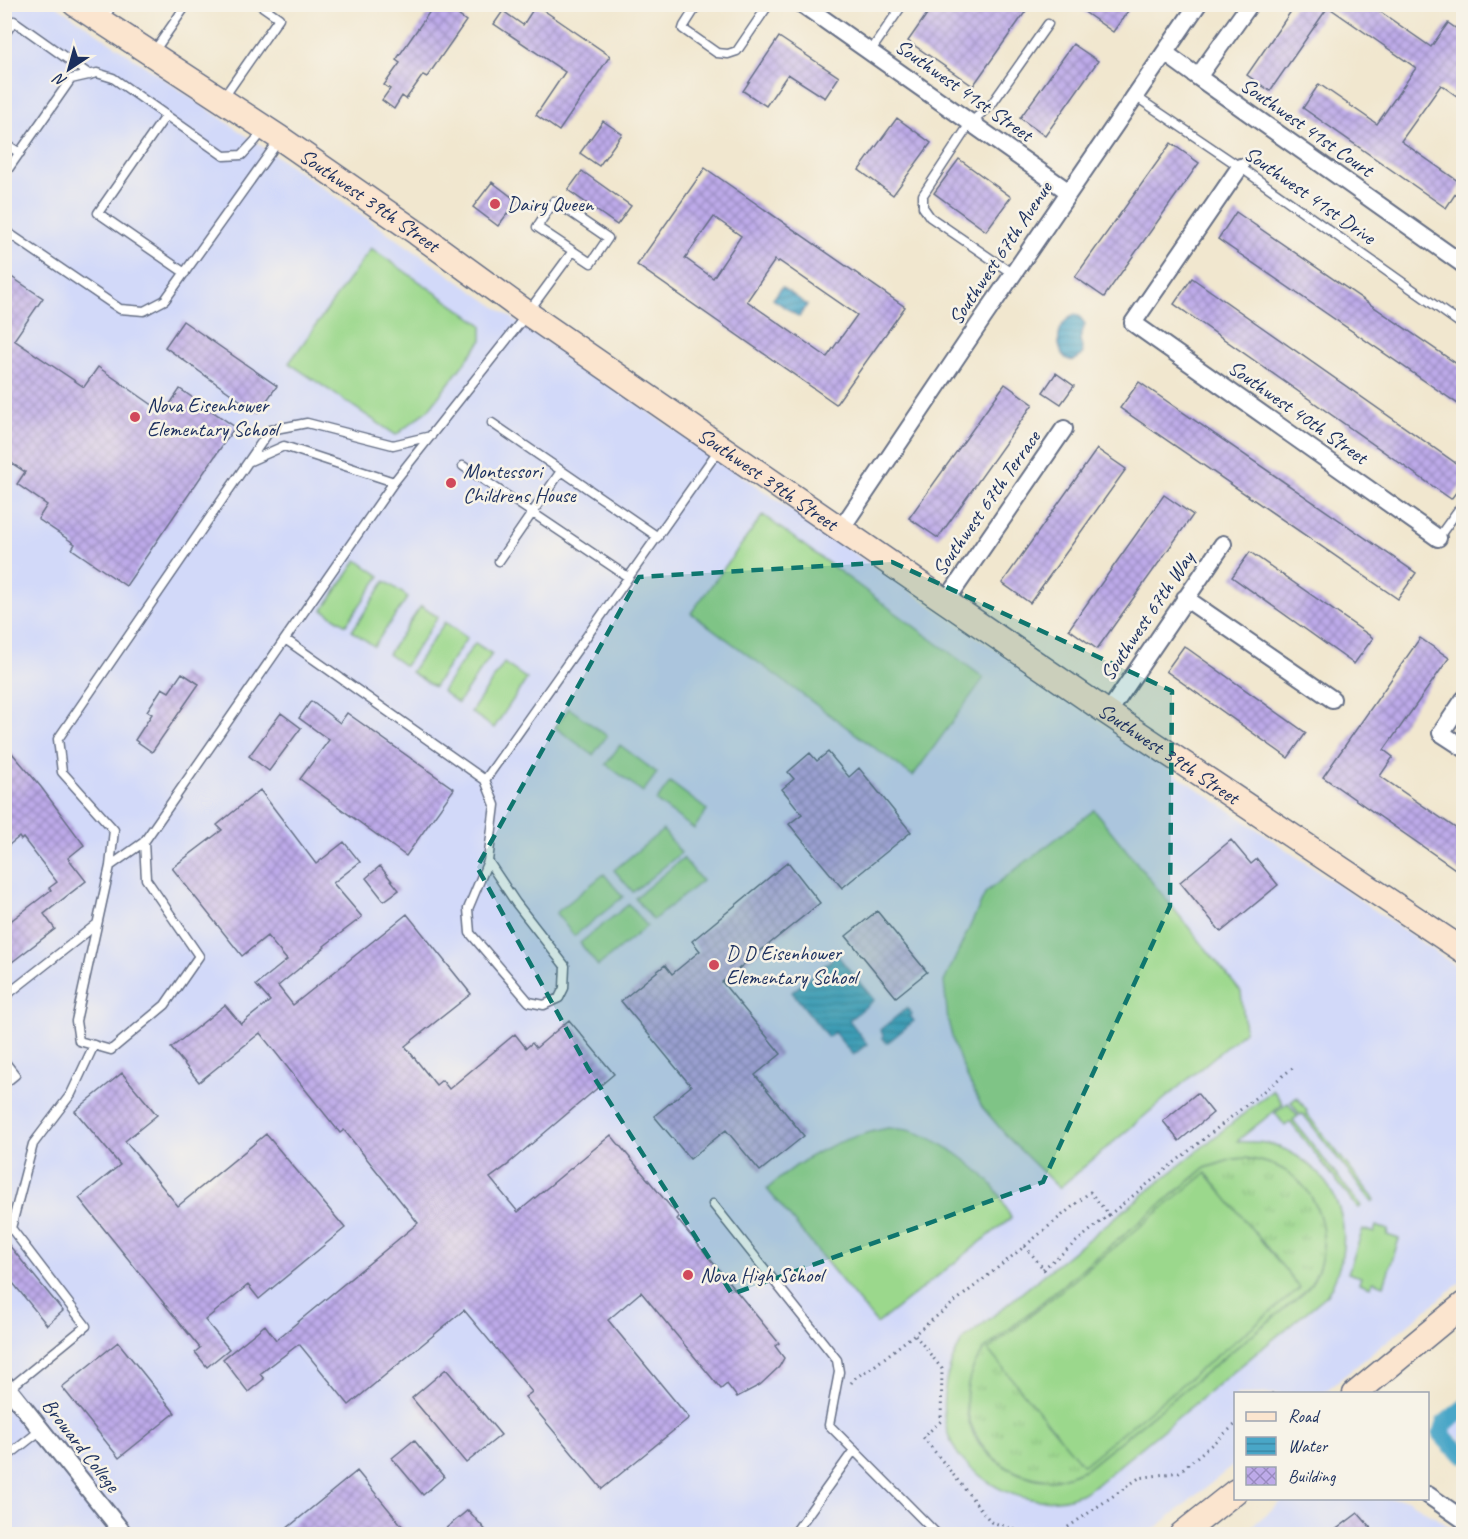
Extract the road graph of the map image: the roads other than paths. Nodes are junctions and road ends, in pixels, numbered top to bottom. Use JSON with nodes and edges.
{"nodes":[{"id":1,"x":75,"y":4,"type":"edge"},
{"id":2,"x":187,"y":4,"type":"edge"},
{"id":3,"x":259,"y":4,"type":"edge"},
{"id":4,"x":698,"y":4,"type":"edge"},
{"id":5,"x":769,"y":4,"type":"edge"},
{"id":6,"x":802,"y":4,"type":"edge"},
{"id":7,"x":903,"y":4,"type":"edge"},
{"id":8,"x":1198,"y":4,"type":"edge"},
{"id":9,"x":1250,"y":4,"type":"edge"},
{"id":10,"x":107,"y":13,"type":"edge"},
{"id":11,"x":1048,"y":24,"type":"dead end"},
{"id":12,"x":4,"y":35,"type":"edge"},
{"id":13,"x":870,"y":52,"type":"junction"},
{"id":14,"x":1165,"y":53,"type":"junction"},
{"id":15,"x":152,"y":55,"type":"junction"},
{"id":16,"x":90,"y":75,"type":"junction"},
{"id":17,"x":1198,"y":77,"type":"junction"},
{"id":18,"x":1135,"y":96,"type":"junction"},
{"id":19,"x":222,"y":100,"type":"junction"},
{"id":20,"x":166,"y":115,"type":"junction"},
{"id":21,"x":971,"y":122,"type":"junction"},
{"id":22,"x":273,"y":133,"type":"junction"},
{"id":23,"x":4,"y":143,"type":"edge"},
{"id":24,"x":20,"y":153,"type":"junction"},
{"id":25,"x":1240,"y":167,"type":"junction"},
{"id":26,"x":4,"y":176,"type":"edge"},
{"id":27,"x":1069,"y":192,"type":"junction"},
{"id":28,"x":4,"y":230,"type":"edge"},
{"id":29,"x":573,"y":251,"type":"junction"},
{"id":30,"x":1464,"y":265,"type":"edge"},
{"id":31,"x":185,"y":273,"type":"junction"},
{"id":32,"x":1013,"y":274,"type":"junction"},
{"id":33,"x":527,"y":313,"type":"junction"},
{"id":34,"x":1464,"y":326,"type":"edge"},
{"id":35,"x":492,"y":423,"type":"dead end"},
{"id":36,"x":1064,"y":429,"type":"dead end"},
{"id":37,"x":432,"y":435,"type":"junction"},
{"id":38,"x":721,"y":447,"type":"junction"},
{"id":39,"x":248,"y":462,"type":"junction"},
{"id":40,"x":463,"y":466,"type":"dead end"},
{"id":41,"x":561,"y":471,"type":"junction"},
{"id":42,"x":394,"y":482,"type":"junction"},
{"id":43,"x":1464,"y":502,"type":"edge"},
{"id":44,"x":532,"y":512,"type":"junction"},
{"id":45,"x":841,"y":529,"type":"junction"},
{"id":46,"x":658,"y":537,"type":"junction"},
{"id":47,"x":1438,"y":538,"type":"joint"},
{"id":48,"x":1223,"y":544,"type":"dead end"},
{"id":49,"x":499,"y":561,"type":"dead end"},
{"id":50,"x":628,"y":577,"type":"junction"},
{"id":51,"x":1185,"y":598,"type":"junction"},
{"id":52,"x":945,"y":601,"type":"junction"},
{"id":53,"x":285,"y":639,"type":"junction"},
{"id":54,"x":1332,"y":699,"type":"dead end"},
{"id":55,"x":1464,"y":699,"type":"edge"},
{"id":56,"x":1108,"y":713,"type":"junction"},
{"id":57,"x":1464,"y":748,"type":"edge"},
{"id":58,"x":485,"y":780,"type":"junction"},
{"id":59,"x":144,"y":842,"type":"junction"},
{"id":60,"x":488,"y":861,"type":"junction"},
{"id":61,"x":110,"y":866,"type":"junction"},
{"id":62,"x":97,"y":924,"type":"junction"},
{"id":63,"x":1462,"y":949,"type":"edge"},
{"id":64,"x":4,"y":997,"type":"edge"},
{"id":65,"x":94,"y":1045,"type":"junction"},
{"id":66,"x":4,"y":1061,"type":"edge"},
{"id":67,"x":4,"y":1084,"type":"edge"},
{"id":68,"x":713,"y":1204,"type":"dead end"},
{"id":69,"x":1464,"y":1304,"type":"edge"},
{"id":70,"x":7,"y":1386,"type":"edge"},
{"id":71,"x":1357,"y":1392,"type":"edge"},
{"id":72,"x":41,"y":1430,"type":"junction"},
{"id":73,"x":854,"y":1450,"type":"junction"},
{"id":74,"x":4,"y":1459,"type":"edge"},
{"id":75,"x":1234,"y":1493,"type":"edge"},
{"id":76,"x":1429,"y":1497,"type":"edge"},
{"id":77,"x":1464,"y":1520,"type":"edge"},
{"id":78,"x":124,"y":1534,"type":"edge"},
{"id":79,"x":794,"y":1534,"type":"edge"},
{"id":80,"x":937,"y":1534,"type":"edge"},
{"id":81,"x":1182,"y":1534,"type":"edge"}],
"edges":[{"from":1,"to":10,"type":"street","name":"Southwest 39th Street"},
{"from":2,"to":15,"type":"lane"},
{"from":3,"to":19,"type":"lane"},
{"from":4,"to":5,"type":"lane"},
{"from":6,"to":13,"type":"street","name":"Southwest 41st Street"},
{"from":7,"to":13,"type":"lane"},
{"from":8,"to":14,"type":"street","name":"Southwest 67th Avenue"},
{"from":9,"to":17,"type":"street"},
{"from":10,"to":15,"type":"street","name":"Southwest 39th Street"},
{"from":11,"to":21,"type":"lane"},
{"from":12,"to":16,"type":"lane"},
{"from":13,"to":21,"type":"street","name":"Southwest 41st Street"},
{"from":14,"to":17,"type":"street","name":"Southwest 41st Court"},
{"from":14,"to":18,"type":"street","name":"Southwest 67th Avenue"},
{"from":15,"to":19,"type":"street","name":"Southwest 39th Street"},
{"from":16,"to":20,"type":"lane"},
{"from":16,"to":24,"type":"lane"},
{"from":17,"to":30,"type":"street","name":"Southwest 41st Court"},
{"from":18,"to":25,"type":"lane","name":"Southwest 41st Drive"},
{"from":18,"to":27,"type":"street","name":"Southwest 67th Avenue"},
{"from":19,"to":22,"type":"street","name":"Southwest 39th Street"},
{"from":20,"to":22,"type":"lane"},
{"from":20,"to":31,"type":"lane"},
{"from":21,"to":27,"type":"street","name":"Southwest 41st Street"},
{"from":21,"to":32,"type":"lane"},
{"from":22,"to":31,"type":"lane"},
{"from":22,"to":33,"type":"street","name":"Southwest 39th Street"},
{"from":23,"to":24,"type":"lane"},
{"from":24,"to":26,"type":"lane"},
{"from":25,"to":34,"type":"lane","name":"Southwest 41st Drive"},
{"from":25,"to":47,"type":"street","name":"Southwest 40th Street"},
{"from":27,"to":32,"type":"street","name":"Southwest 67th Avenue"},
{"from":28,"to":31,"type":"lane"},
{"from":29,"to":29,"type":"lane"},
{"from":29,"to":33,"type":"lane"},
{"from":32,"to":45,"type":"street","name":"Southwest 67th Avenue"},
{"from":33,"to":37,"type":"lane"},
{"from":33,"to":38,"type":"street","name":"Southwest 39th Street"},
{"from":35,"to":41,"type":"lane"},
{"from":36,"to":52,"type":"street","name":"Southwest 67th Terrace"},
{"from":37,"to":39,"type":"lane"},
{"from":37,"to":42,"type":"lane"},
{"from":38,"to":45,"type":"street","name":"Southwest 39th Street"},
{"from":38,"to":46,"type":"lane"},
{"from":39,"to":42,"type":"lane"},
{"from":39,"to":61,"type":"lane"},
{"from":40,"to":44,"type":"lane"},
{"from":41,"to":44,"type":"lane"},
{"from":41,"to":46,"type":"lane"},
{"from":42,"to":53,"type":"lane"},
{"from":43,"to":47,"type":"lane"},
{"from":44,"to":49,"type":"lane"},
{"from":44,"to":50,"type":"lane"},
{"from":45,"to":52,"type":"street","name":"Southwest 39th Street"},
{"from":46,"to":50,"type":"lane"},
{"from":48,"to":51,"type":"street","name":"Southwest 67th Way"},
{"from":50,"to":58,"type":"lane"},
{"from":51,"to":54,"type":"street"},
{"from":51,"to":56,"type":"street","name":"Southwest 67th Way"},
{"from":52,"to":56,"type":"street","name":"Southwest 39th Street"},
{"from":53,"to":58,"type":"lane"},
{"from":53,"to":59,"type":"lane"},
{"from":55,"to":57,"type":"street"},
{"from":56,"to":63,"type":"street","name":"Southwest 39th Street"},
{"from":58,"to":60,"type":"lane"},
{"from":59,"to":61,"type":"lane"},
{"from":59,"to":65,"type":"lane"},
{"from":60,"to":60,"type":"lane"},
{"from":61,"to":62,"type":"lane"},
{"from":62,"to":64,"type":"lane"},
{"from":62,"to":65,"type":"lane"},
{"from":65,"to":70,"type":"lane"},
{"from":66,"to":67,"type":"lane"},
{"from":68,"to":73,"type":"lane"},
{"from":69,"to":71,"type":"street"},
{"from":70,"to":72,"type":"street","name":"Broward College"},
{"from":72,"to":74,"type":"lane"},
{"from":72,"to":78,"type":"street","name":"Broward College"},
{"from":73,"to":79,"type":"lane"},
{"from":73,"to":80,"type":"lane"},
{"from":75,"to":81,"type":"street"},
{"from":76,"to":77,"type":"street"}]}
